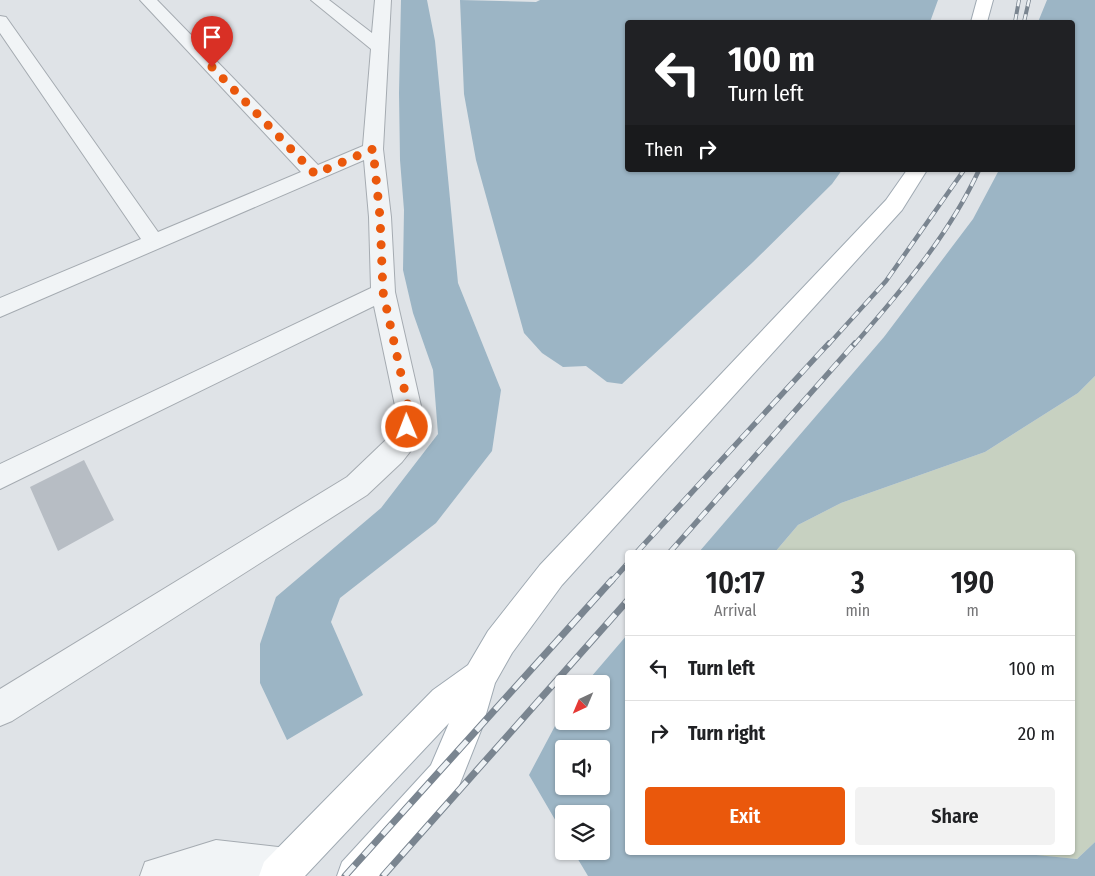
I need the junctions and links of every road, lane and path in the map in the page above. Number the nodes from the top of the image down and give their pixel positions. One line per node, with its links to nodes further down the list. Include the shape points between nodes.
1 (148, 0): 10 (street)
2 (320, 0): 7 (street)
3 (383, 0): 7 (street)
4 (984, 0): 5 (main road)
5 (979, 20)
6 (0, 22): 11 (street)
7 (378, 46): 8 (street)
8 (373, 149): 10 (street); 12 (street)
9 (916, 172): 15 (main road, via 894,205 572,549 500,642)
10 (315, 174): 11 (street)
11 (154, 242): 13 (street)
12 (383, 292): 14 (street); 16 (street, via 410,415 402,440 392,454 369,477 338,498)
13 (0, 308)
14 (0, 477)
15 (480, 677): 17 (main road, via 445,702); 19 (main road, via 466,728 444,778)
16 (0, 709)
17 (282, 872): 18 (street, via 216,859)
18 (159, 876)
19 (356, 876)

